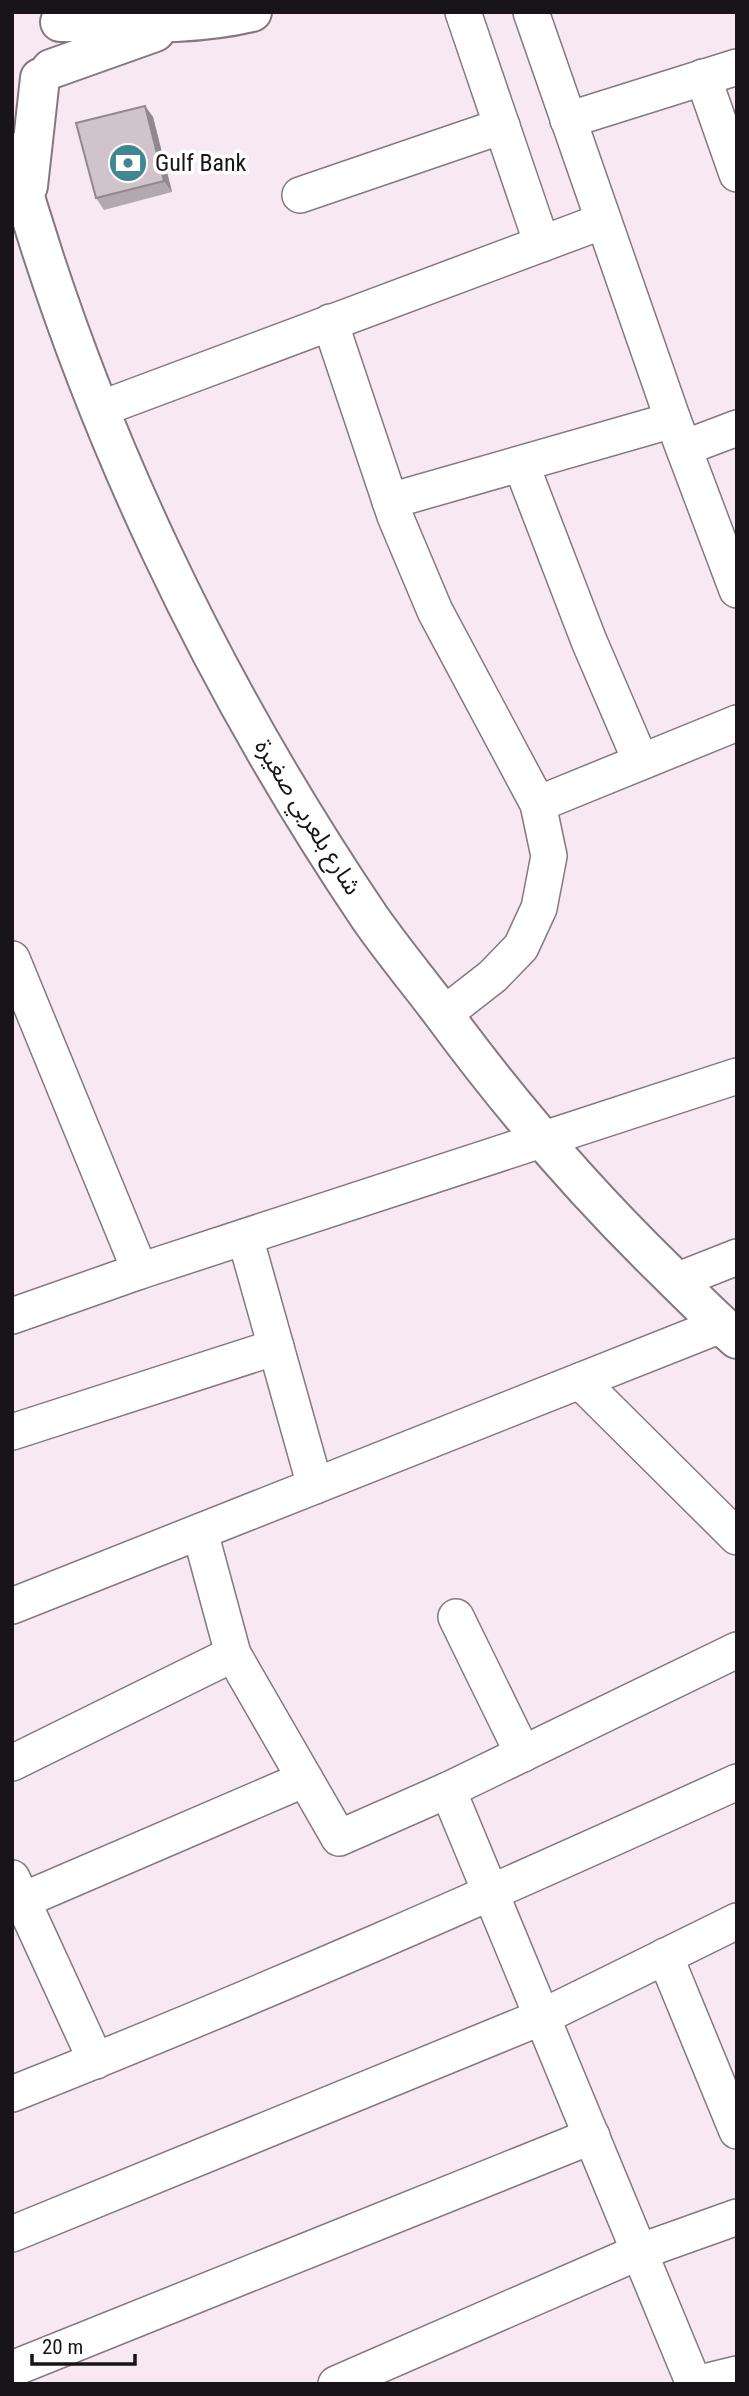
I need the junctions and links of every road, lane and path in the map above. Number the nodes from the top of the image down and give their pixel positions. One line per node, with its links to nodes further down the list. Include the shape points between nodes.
1 (463, 12): 10 (street)
2 (531, 12): 9 (street)
3 (234, 14): 5 (main road)
4 (58, 17): 5 (main road); 7 (main road, شارع بلعربي صغيرة, via 63,34 58,59)
5 (182, 22): 7 (main road)
6 (737, 67): 8 (street)
7 (34, 76): 14 (main road, شارع بلعربي صغيرة)
8 (703, 77): 9 (street); 12 (street)
9 (568, 120): 15 (street)
10 (502, 126): 13 (street); 16 (street)
11 (12, 152): 14 (main road, شارع بلعربي صغيرة)
12 (737, 174)
13 (299, 195)
14 (26, 202): 18 (main road, شارع بلعربي صغيرة, via 54,291)
15 (603, 221): 16 (street); 20 (street)
16 (542, 244): 17 (street)
17 (330, 322): 18 (street); 22 (street)
18 (100, 409): 28 (main road, شارع بلعربي صغيرة, via 164,561 284,783 372,920)
19 (737, 428): 20 (street)
20 (678, 434): 21 (street); 23 (street)
21 (521, 464): 22 (street); 25 (street)
22 (390, 501): 26 (street, via 435,611)
23 (737, 590)
24 (737, 723): 25 (street)
25 (641, 762): 26 (street)
26 (538, 804): 28 (street, via 549,856 539,908 521,947)
27 (12, 959): 33 (street)
28 (443, 1015): 30 (main road, شارع بلعربي صغيرة)
29 (737, 1076): 30 (street)
30 (543, 1140): 31 (street); 34 (main road, شارع بلعربي صغيرة)
31 (244, 1237): 33 (street); 37 (street)
32 (737, 1257): 34 (street)
33 (140, 1271): 35 (street)
34 (676, 1281): 36 (main road, شارع بلعربي صغيرة)
35 (12, 1316)
36 (729, 1332): 38 (street)
37 (276, 1348): 39 (street); 40 (street)
38 (580, 1381): 40 (street); 42 (street)
39 (12, 1432)
40 (315, 1486): 41 (street)
41 (200, 1532): 43 (street); 46 (street)
42 (737, 1537)
43 (12, 1606)
44 (456, 1616): 47 (street)
45 (737, 1650): 47 (street)
46 (233, 1654): 48 (street); 49 (street)
47 (523, 1754): 51 (street)
48 (12, 1763)
49 (305, 1779): 51 (street, via 339,1838); 53 (street)
50 (737, 1782): 52 (street)
51 (448, 1790): 52 (street)
52 (491, 1893): 56 (street); 57 (street)
53 (16, 1894): 57 (street)
54 (735, 1924): 55 (street)
55 (665, 1956): 56 (street); 59 (street)
56 (542, 2017): 60 (street); 62 (street)
57 (96, 2061): 58 (street)
58 (12, 2094)
59 (737, 2131)
60 (592, 2136): 63 (street); 64 (street)
61 (737, 2217): 63 (street)
62 (12, 2234)
63 (639, 2252): 66 (street); 67 (street)
64 (12, 2369)
65 (737, 2374): 67 (street)
66 (336, 2384)
67 (695, 2384)

